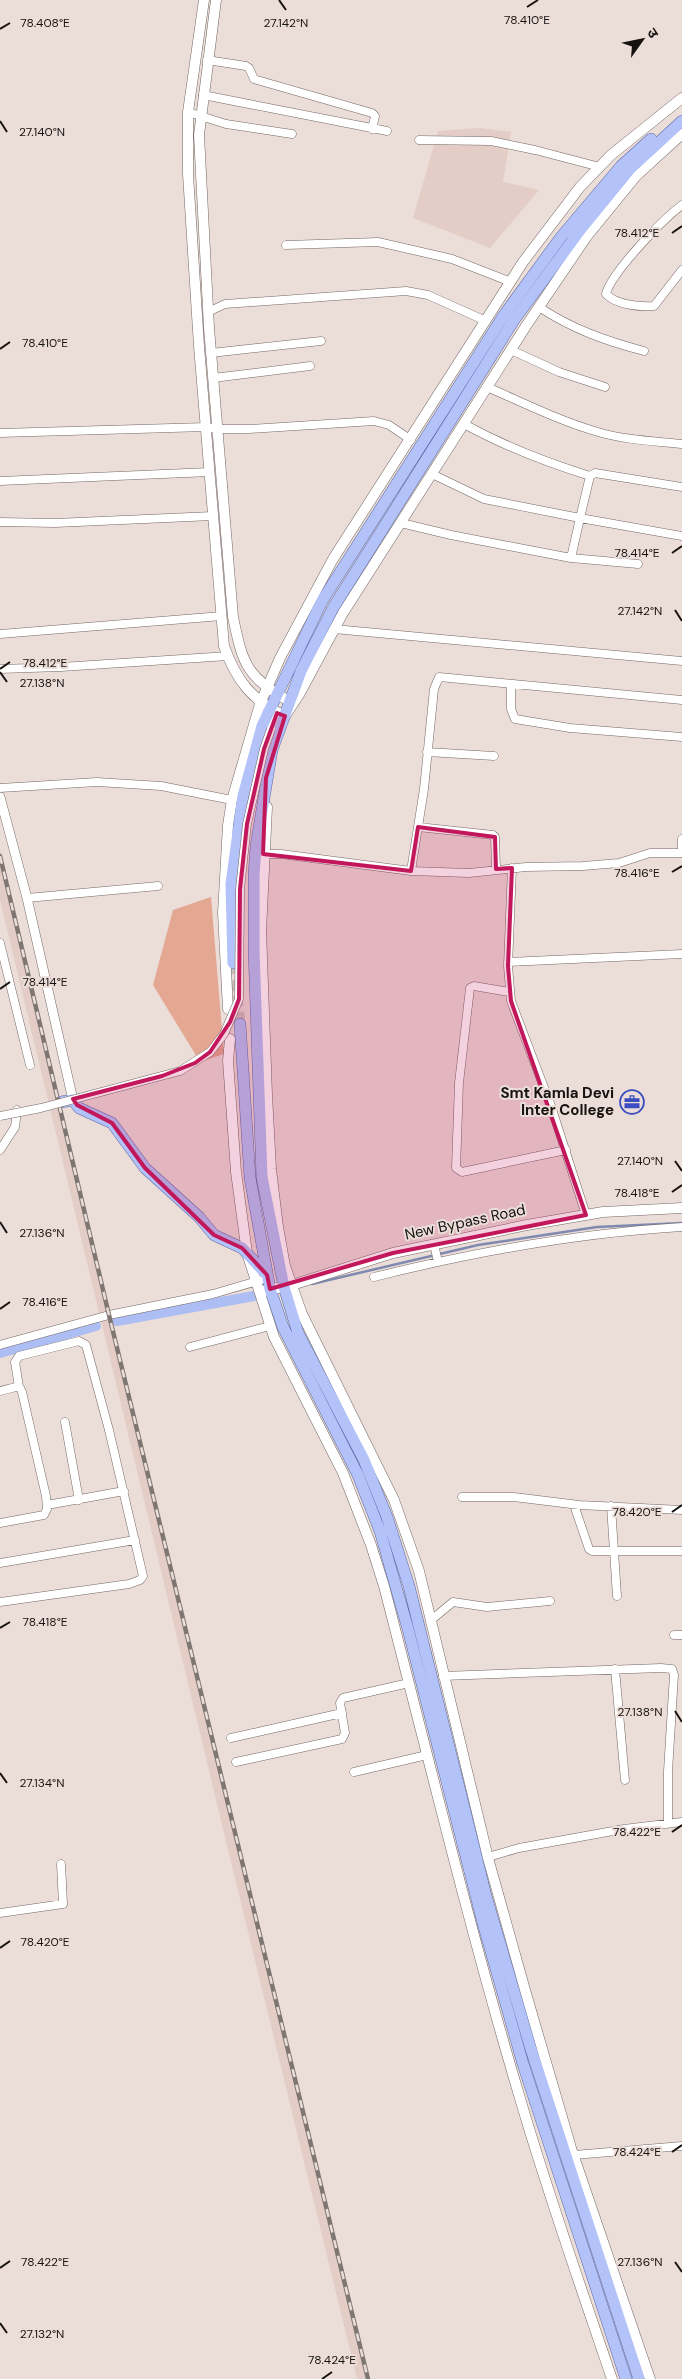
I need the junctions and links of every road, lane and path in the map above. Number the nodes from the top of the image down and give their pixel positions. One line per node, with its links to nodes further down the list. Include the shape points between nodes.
1 (204, 0): 6 (main road)
2 (216, 0): 3 (main road)
3 (207, 60): 4 (main road); 10 (street, via 246,66 254,79 372,114 375,116)
4 (203, 95): 8 (main road); 10 (street)
5 (682, 98): 15 (main road)
6 (188, 112): 8 (street); 32 (main road, via 191,231)
7 (682, 113): 59 (main road, via 621,166 561,237 504,315 322,601)
8 (201, 116): 12 (street, via 226,124); 21 (main road, via 199,143)
9 (682, 121): 61 (main road, via 630,169 580,229 514,320 333,608)
10 (372, 129): 11 (street)
11 (387, 131)
12 (292, 134)
13 (682, 134): 20 (main road, via 636,176 587,236)
14 (419, 140): 15 (street, via 491,141)
15 (600, 167): 19 (main road, via 580,187)
16 (682, 205): 18 (street, via 643,242 606,294 612,300 626,304 654,306)
17 (286, 245): 19 (street, via 378,242 452,259)
18 (682, 270)
19 (511, 282): 22 (main road)
20 (539, 307): 24 (main road); 25 (street, via 585,333)
21 (208, 312): 22 (street, via 225,304 406,291 428,295); 26 (main road)
22 (486, 321): 35 (main road)
23 (321, 341): 26 (street)
24 (511, 350): 29 (main road); 30 (street, via 559,372)
25 (644, 350)
26 (211, 352): 28 (main road)
27 (310, 366): 28 (street)
28 (213, 378): 33 (main road)
29 (487, 387): 31 (main road); 36 (street, via 600,432)
30 (605, 387)
31 (464, 424): 38 (main road); 39 (street, via 531,457)
32 (206, 427): 33 (street); 34 (street); 37 (main road)
33 (217, 429): 35 (street, via 292,428 374,421); 50 (main road)
34 (0, 433)
35 (411, 440): 58 (main road, via 333,559)
36 (682, 444)
37 (210, 472): 40 (street); 42 (main road)
38 (432, 474): 43 (street, via 484,499); 45 (main road)
39 (590, 476): 41 (street, via 595,473); 43 (street)
40 (0, 481)
41 (682, 487)
42 (213, 516): 44 (street, via 56,523); 49 (main road)
43 (580, 518): 46 (street); 47 (street)
44 (0, 522)
45 (401, 523): 47 (street); 51 (main road)
46 (682, 536)
47 (571, 558): 48 (street)
48 (638, 564)
49 (222, 616): 52 (main road); 53 (street)
50 (236, 629): 52 (main road); 58 (main road, via 243,658)
51 (334, 629): 55 (street); 63 (main road, via 300,693)
52 (222, 631): 54 (main road)
53 (0, 634)
54 (228, 656): 56 (street); 62 (main road, via 242,682)
55 (682, 661)
56 (0, 669)
57 (511, 684): 60 (street); 64 (street, via 511,709 515,719 570,728); 65 (street, via 439,677 434,689)
58 (266, 689): 59 (main road); 62 (main road)
59 (277, 694): 61 (main road); 63 (main road)
60 (682, 700)
61 (289, 701): 63 (main road)
62 (260, 704): 63 (main road); 70 (main road)
63 (277, 713): 67 (main road); 83 (main road, via 262,726 243,796 231,884); 91 (street, bridge, via 261,758 247,824 240,889 238,999 224,1034 210,1052 180,1071 41,1108)
64 (682, 737)
65 (427, 752): 66 (street); 71 (street)
66 (494, 756)
67 (266, 778): 74 (main road, via 268,799); 102 (main road, via 254,875 262,1177)
68 (0, 788): 70 (street, via 97,782 161,786)
69 (0, 797): 79 (street)
70 (232, 800): 85 (main road, via 225,861 224,913)
71 (418, 827): 76 (street, via 493,835 496,837); 77 (street)
72 (682, 839): 73 (street)
73 (682, 853): 75 (street, via 650,852 619,863)
74 (264, 854): 77 (street); 102 (main road, via 261,931 271,1169)
75 (512, 868): 76 (street); 82 (street)
76 (496, 869): 77 (street, via 469,873)
77 (410, 871)
78 (158, 886): 79 (street)
79 (27, 898): 89 (street)
80 (0, 943): 88 (street)
81 (682, 954): 82 (street)
82 (508, 962): 84 (street)
83 (233, 963)
84 (510, 992): 93 (street); 93 (street, via 470,988 459,1083 456,1168 462,1172)
85 (228, 1009)
86 (240, 1024): 100 (main road, via 250,1178)
87 (230, 1039): 97 (main road, via 228,1061 236,1172)
88 (30, 1065)
89 (73, 1100): 90 (main road); 97 (main road, via 86,1112 112,1124 145,1168 214,1234)
90 (17, 1110): 91 (main road); 92 (street, via 15,1127)
91 (0, 1115)
92 (0, 1150)
93 (566, 1150): 95 (street)
94 (682, 1208): 95 (main road, New Bypass Road)
95 (586, 1215): 98 (main road, New Bypass Road, via 527,1225)
96 (682, 1227): 98 (street)
97 (247, 1253): 100 (main road); 101 (main road)
98 (436, 1255): 99 (street); 102 (main road, New Bypass Road, via 393,1252)
99 (374, 1277)
100 (268, 1281): 101 (street); 102 (main road, New Bypass Road); 103 (main road, New Bypass Road); 143 (main road, via 283,1327 358,1475 380,1531 523,2064)
101 (255, 1282): 103 (main road); 105 (street, via 214,1294 109,1315)
102 (288, 1286): 125 (main road, via 394,1500 419,1571); 144 (main road, via 298,1333 364,1460 409,1586 486,1896 530,2046)
103 (258, 1292): 104 (main road)
104 (270, 1326): 106 (street); 128 (main road, via 343,1473 384,1586)
105 (0, 1345)
106 (190, 1347)
107 (19, 1387): 108 (street); 110 (street, via 15,1362 19,1356 42,1348 84,1342); 114 (street)
108 (0, 1391)
109 (65, 1422): 112 (street)
110 (124, 1491): 112 (street); 118 (street)
111 (462, 1497): 113 (street)
112 (79, 1500): 114 (street)
113 (574, 1504): 115 (street); 120 (street, via 589,1549)
114 (47, 1505): 117 (street, via 44,1515)
115 (611, 1506): 116 (street); 120 (street)
116 (682, 1510)
117 (0, 1523)
118 (135, 1540): 121 (street); 124 (street, via 143,1572 142,1579 136,1582)
119 (682, 1551): 120 (street)
120 (614, 1552): 122 (street)
121 (0, 1563)
122 (616, 1596)
123 (550, 1601): 125 (street, via 488,1607 453,1602)
124 (0, 1602)
125 (430, 1621): 127 (main road)
126 (615, 1669): 127 (street); 134 (street); 136 (street, via 669,1668 674,1671)
127 (443, 1676): 137 (main road)
128 (409, 1683): 129 (street, via 347,1695 341,1700); 131 (main road)
129 (342, 1714): 130 (street); 132 (street, via 346,1733 342,1739)
130 (231, 1738)
131 (427, 1755): 133 (street); 142 (main road, via 519,2096)
132 (236, 1762)
133 (354, 1772)
134 (625, 1780)
135 (682, 1822): 136 (street)
136 (668, 1823): 137 (street)
137 (488, 1856): 141 (main road)
138 (60, 1864): 139 (street, via 63,1904)
139 (0, 1913)
140 (682, 2146): 141 (street)
141 (574, 2155): 145 (main road)
142 (612, 2379)
143 (626, 2379)
144 (639, 2379)
145 (650, 2379)

